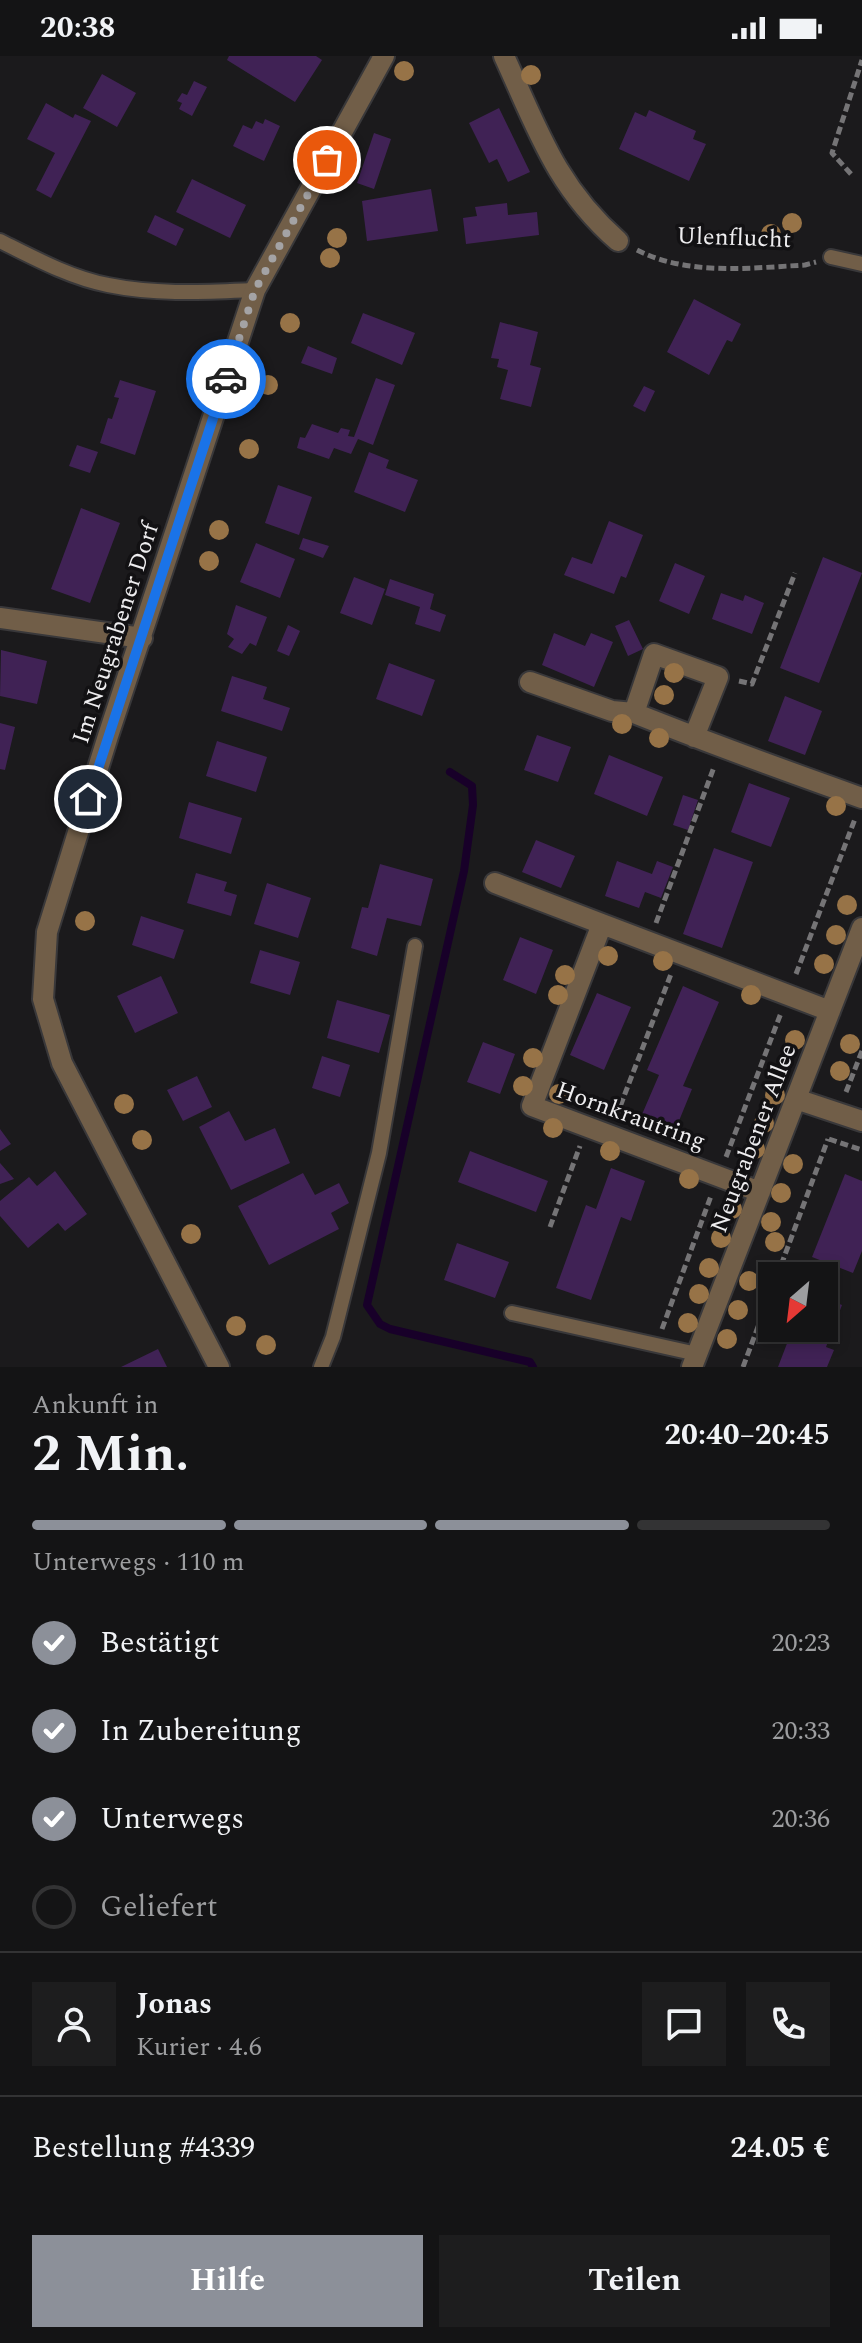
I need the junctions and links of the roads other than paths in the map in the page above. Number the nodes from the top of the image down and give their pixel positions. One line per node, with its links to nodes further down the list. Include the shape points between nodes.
1 (384, 56): 7 (street, Im Neugrabener Dorf)
2 (504, 56): 4 (street, via 568,189)
3 (0, 241): 7 (lane, via 106,285 176,293)
4 (618, 241)
5 (831, 257): 6 (lane)
6 (862, 264)
7 (255, 290): 9 (street, Im Neugrabener Dorf)
8 (0, 618): 9 (street)
9 (142, 638): 24 (street, Im Neugrabener Dorf, via 47,932 43,999 62,1063)
10 (530, 682): 11 (street, via 612,711)
11 (634, 713): 12 (street); 12 (street, via 654,654 718,677)
12 (694, 737): 13 (street)
13 (859, 806)
14 (495, 883): 15 (street)
15 (602, 924): 18 (street); 21 (street, Hornkrautring, via 532,1106)
16 (862, 928): 18 (street, Neugrabener Allee)
17 (415, 946): 25 (lane, via 379,1153)
18 (830, 1011): 19 (street, Neugrabener Allee)
19 (796, 1099): 20 (street); 21 (street, Neugrabener Allee)
20 (862, 1121)
21 (760, 1192): 23 (street, Neugrabener Allee)
22 (512, 1313): 23 (lane, via 656,1343)
23 (695, 1360)
24 (219, 1367)
25 (321, 1367)

